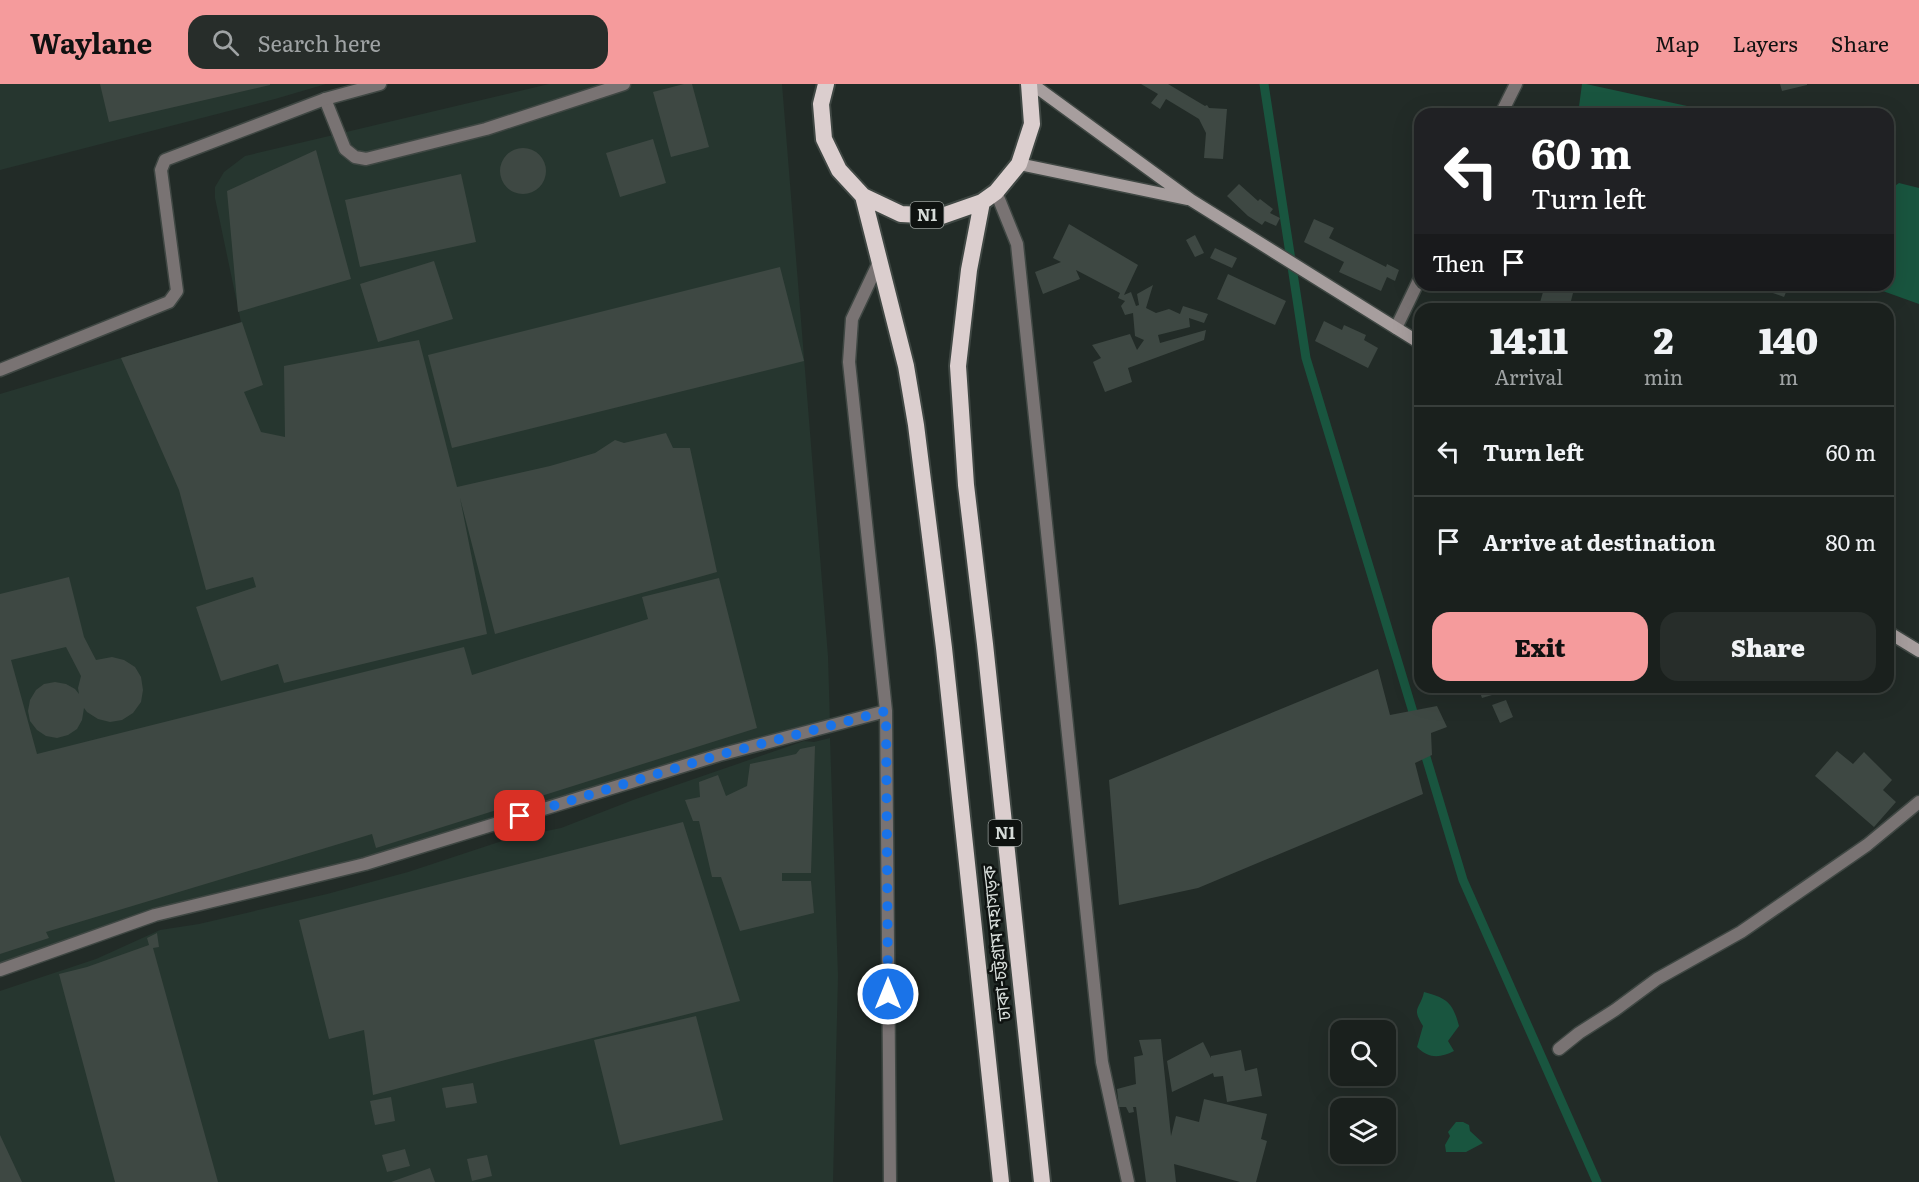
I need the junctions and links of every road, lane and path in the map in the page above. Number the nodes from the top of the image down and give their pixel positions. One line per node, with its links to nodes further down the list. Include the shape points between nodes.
1 (380, 84): 6 (street)
2 (624, 84): 6 (street, via 486,129 366,159 345,149)
3 (826, 84): 10 (highway, N1, via 821,104 824,139 839,170)
4 (1030, 84): 8 (highway, N1, via 1032,124); 11 (main road)
5 (1516, 84): 7 (street)
6 (325, 99): 17 (street, via 165,160 161,170 177,291 169,302)
7 (1504, 108)
8 (1019, 164): 9 (highway, N1); 11 (main road)
9 (996, 192): 12 (highway, N1); 27 (street, via 1017,244 1102,1062)
10 (863, 196): 12 (highway, N1, via 901,214 942,216); 13 (highway, N1)
11 (1191, 200): 15 (main road)
12 (982, 202): 26 (highway, ঢাকা-চট্টগ্রাম মহাসড়ক / N1, via 969,270 958,366 966,485)
13 (879, 262): 20 (street, via 852,319 849,362); 25 (highway, ঢাকা-চট্টগ্রাম মহাসড়ক / N1, via 906,366 925,490)
14 (1414, 290): 15 (street)
15 (1396, 328): 16 (main road)
16 (1414, 339)
17 (0, 370)
18 (1894, 636): 19 (main road)
19 (1919, 651)
20 (886, 711): 22 (street, via 719,755 365,864 155,915); 24 (street)
21 (1919, 802): 23 (street, via 1867,845 1750,926 1657,979)
22 (0, 970)
23 (1558, 1049)
24 (890, 1182)
25 (1001, 1182)
26 (1042, 1182)
27 (1128, 1182)

